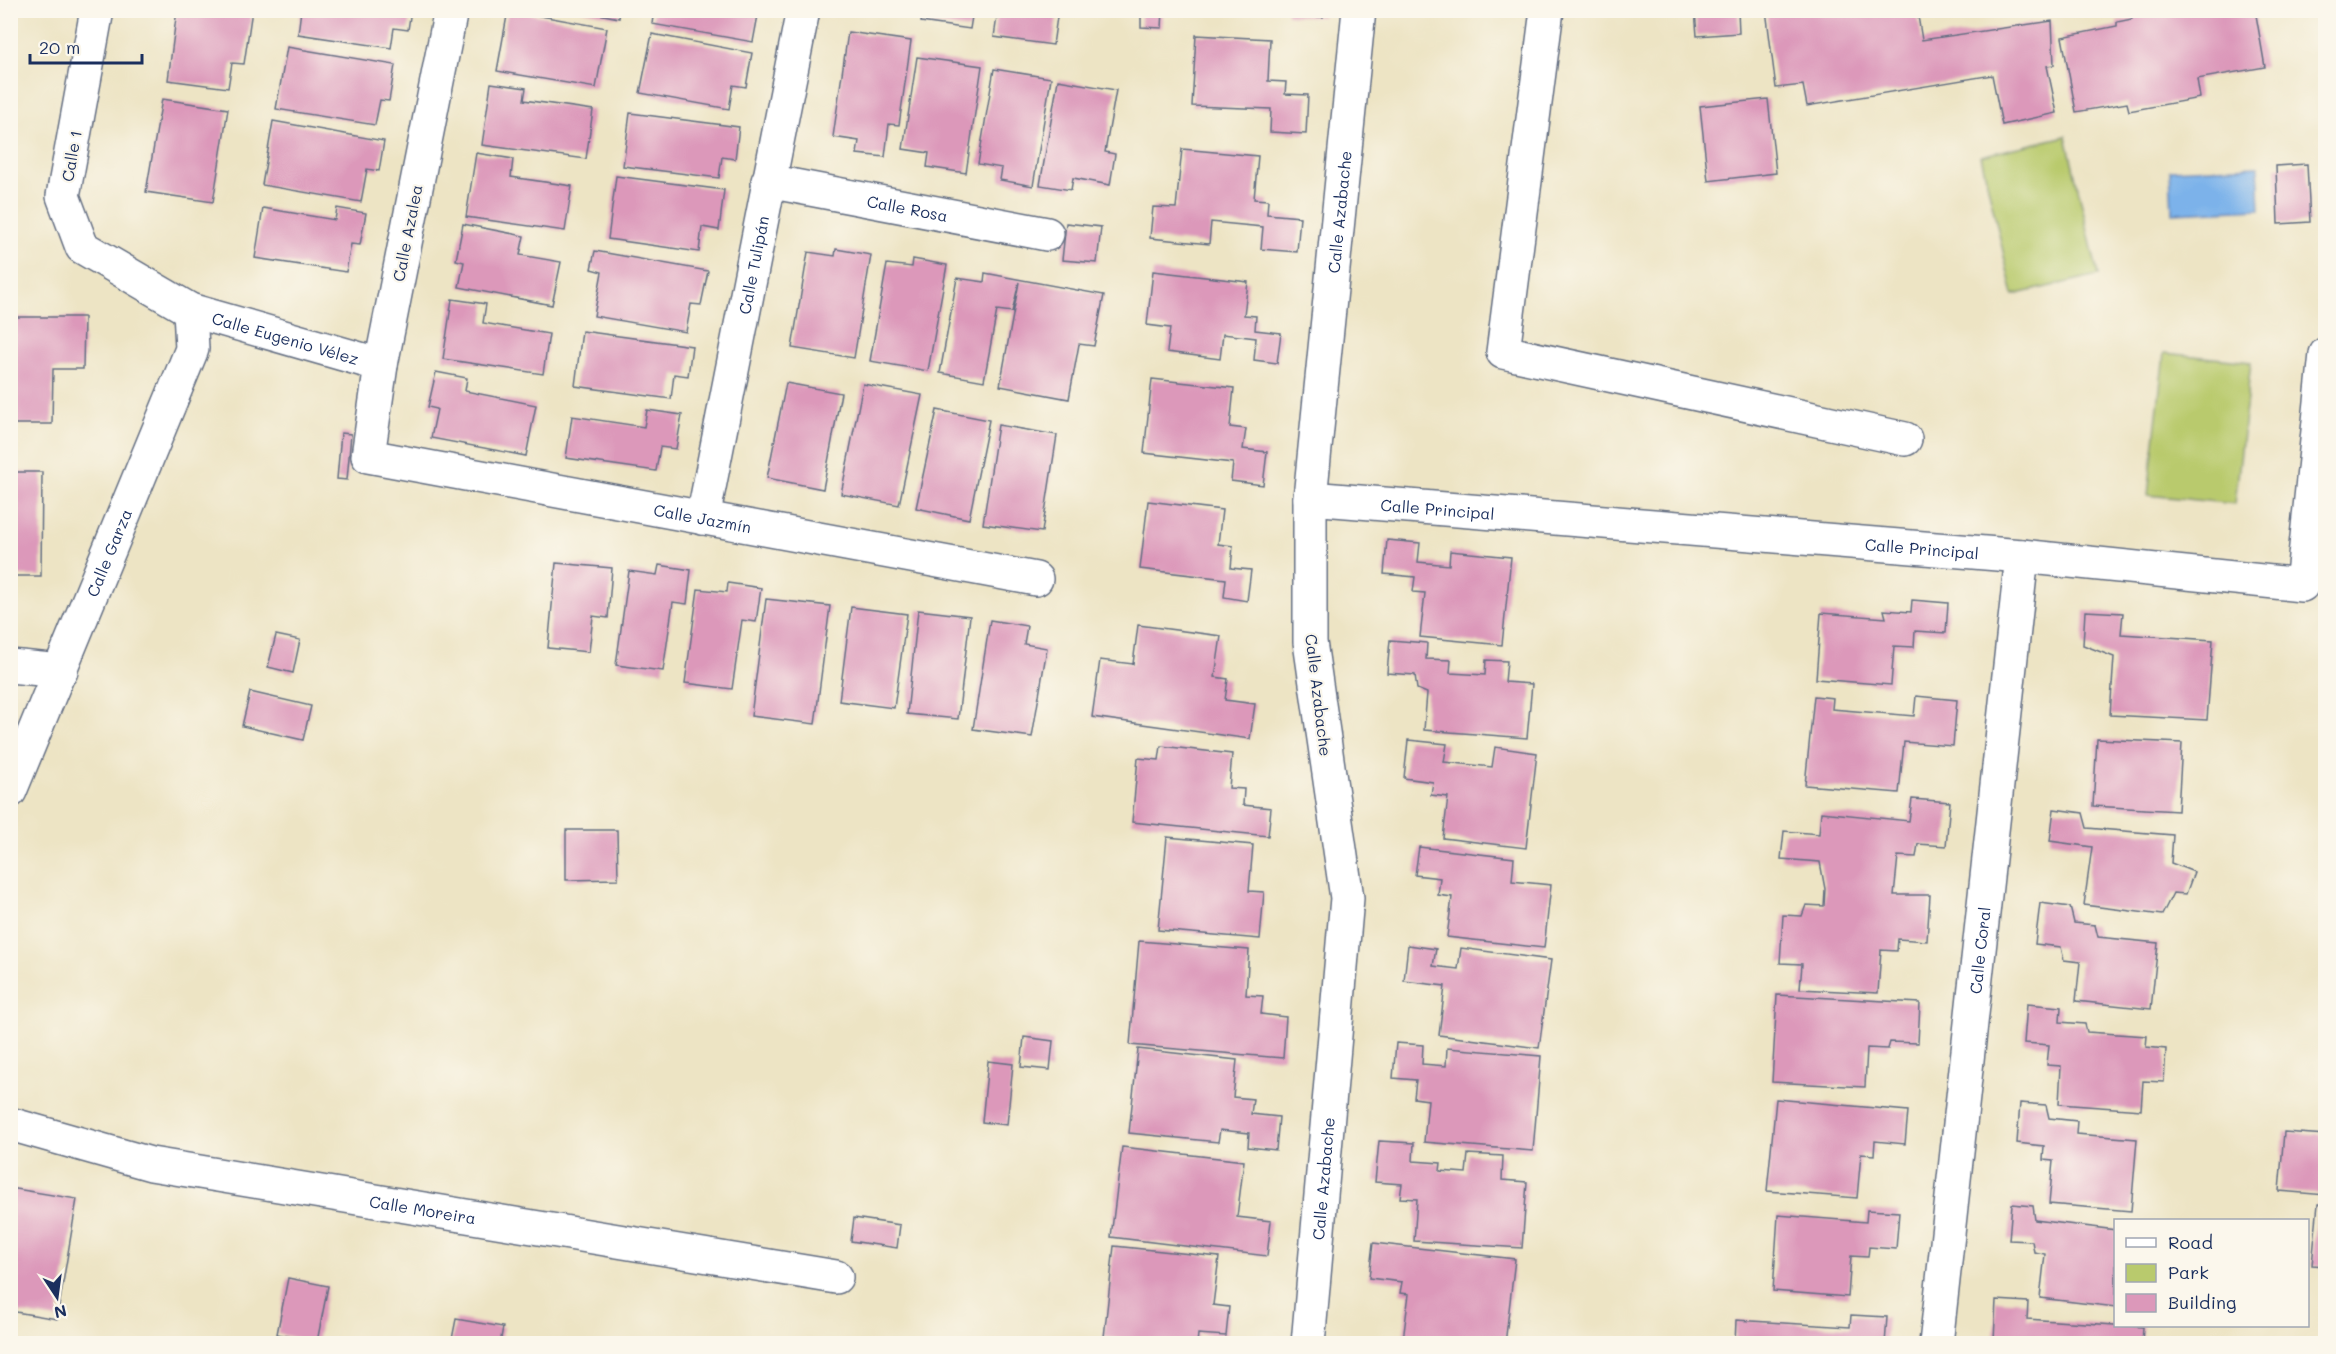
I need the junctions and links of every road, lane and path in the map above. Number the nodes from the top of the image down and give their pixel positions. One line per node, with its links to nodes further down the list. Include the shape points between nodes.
1 (97, 10): 8 (street, Calle 1, via 63,196 82,247)
2 (450, 10): 10 (street, Calle Azalea)
3 (803, 10): 6 (street, Calle Tulipán)
4 (1359, 10): 13 (street, Calle Azabache)
5 (1547, 10): 11 (street, via 1503,352)
6 (768, 181): 7 (street, Calle Rosa); 14 (street, Calle Tulipán)
7 (1047, 234)
8 (190, 310): 10 (street, Calle Eugenio Vélez); 18 (street, Calle Garza, via 192,349)
9 (2325, 354): 15 (street, Calle Principal, via 2302,585)
10 (381, 365): 12 (street, Calle Azalea)
11 (1905, 439)
12 (368, 456): 14 (street, Calle Jazmín)
13 (1310, 498): 15 (street, Calle Principal); 22 (street, Calle Azabache, via 1310,642 1347,898)
14 (704, 518): 16 (street, Calle Jazmín)
15 (2022, 556): 23 (street, Calle Coral)
16 (1036, 579)
17 (10, 666): 18 (street)
18 (61, 671): 19 (street, Calle Garza)
19 (10, 791)
20 (10, 1124): 21 (street, Calle Moreira, via 151,1164)
21 (836, 1277)
22 (1308, 1344)
23 (1936, 1344)

